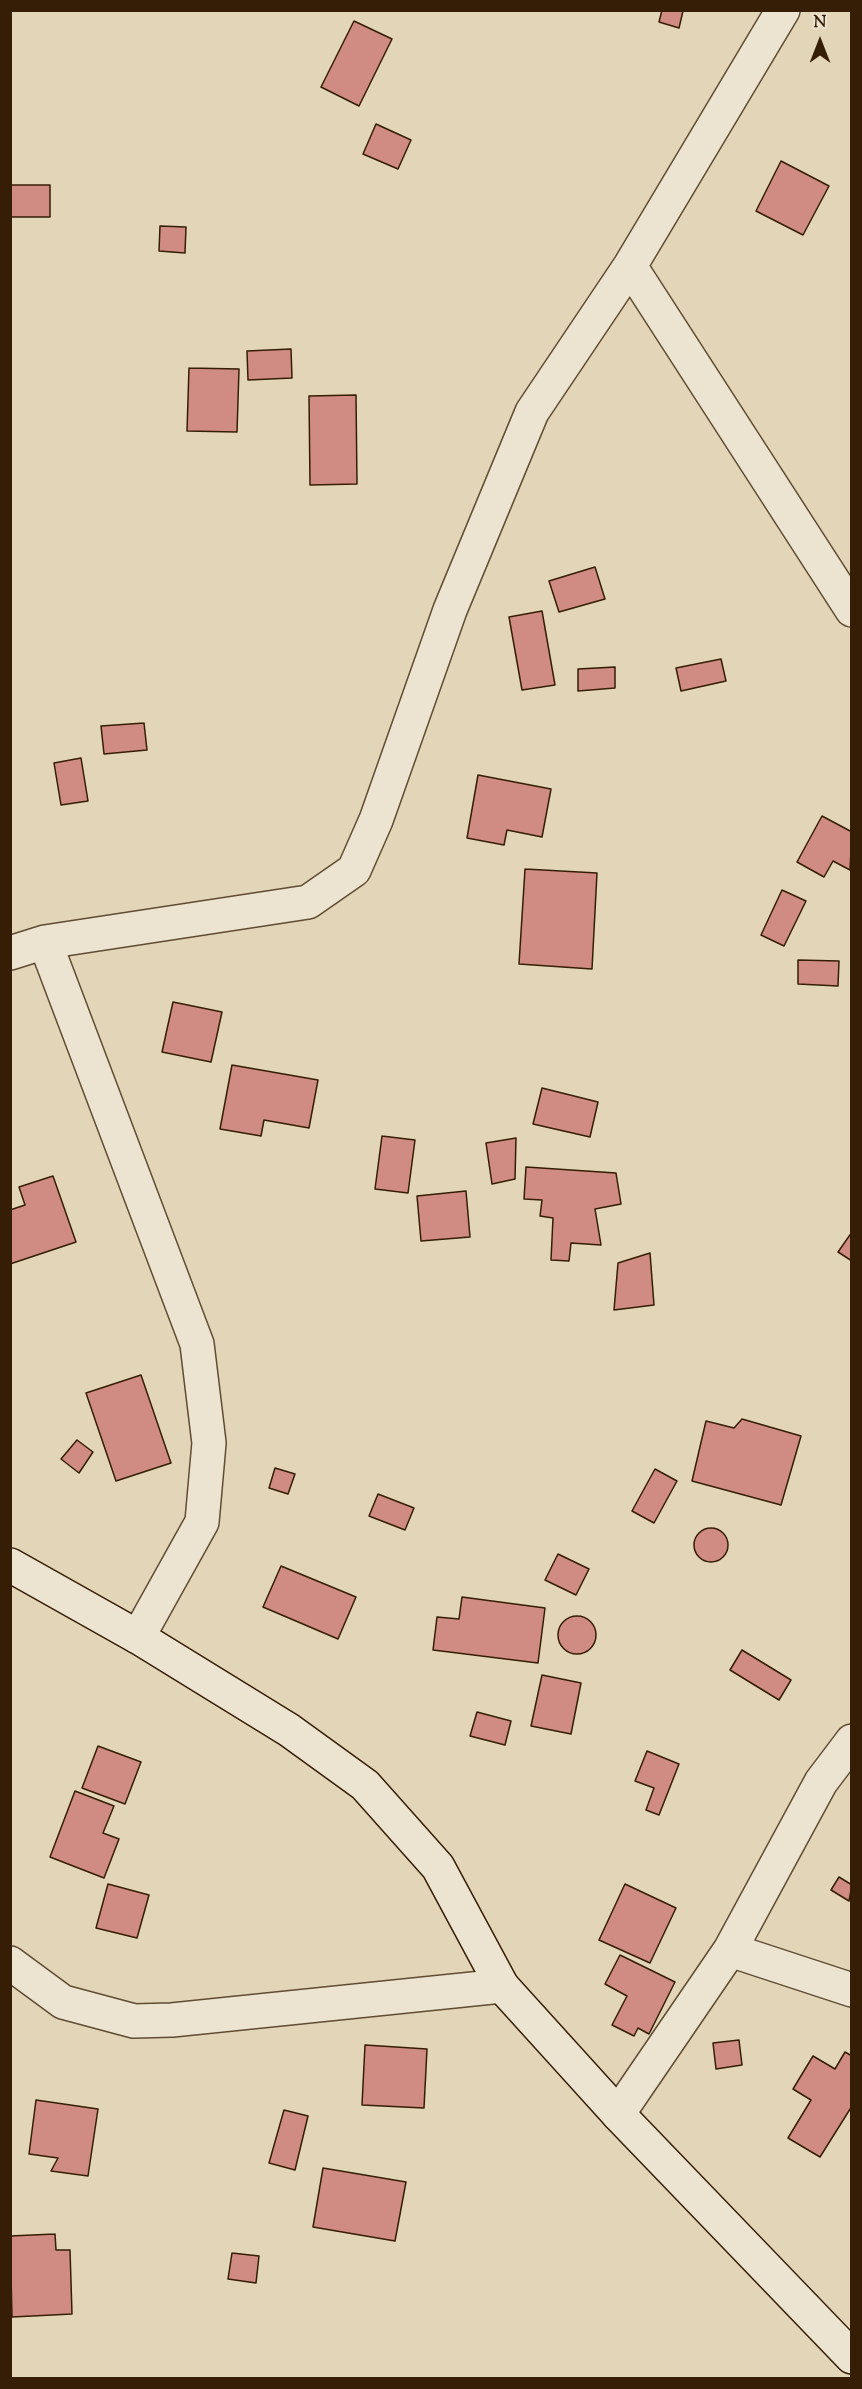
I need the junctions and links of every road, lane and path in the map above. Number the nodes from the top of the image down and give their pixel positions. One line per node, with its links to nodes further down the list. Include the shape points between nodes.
1 (783, 10): 2 (street)
2 (630, 266): 3 (street); 4 (street, via 532,412 450,610 376,820 354,870 308,902)
3 (852, 610)
4 (45, 942): 5 (street); 7 (street, via 197,1344 209,1443 202,1522)
5 (10, 953)
6 (10, 1565): 7 (street)
7 (138, 1637): 11 (street, via 289,1730 364,1785 438,1867)
8 (852, 1741): 9 (street, via 821,1782)
9 (730, 1950): 12 (street); 13 (street)
10 (10, 1963): 11 (street, via 63,2002 134,2021)
11 (501, 1986): 13 (street)
12 (852, 1990)
13 (618, 2114): 14 (street)
14 (850, 2351)

